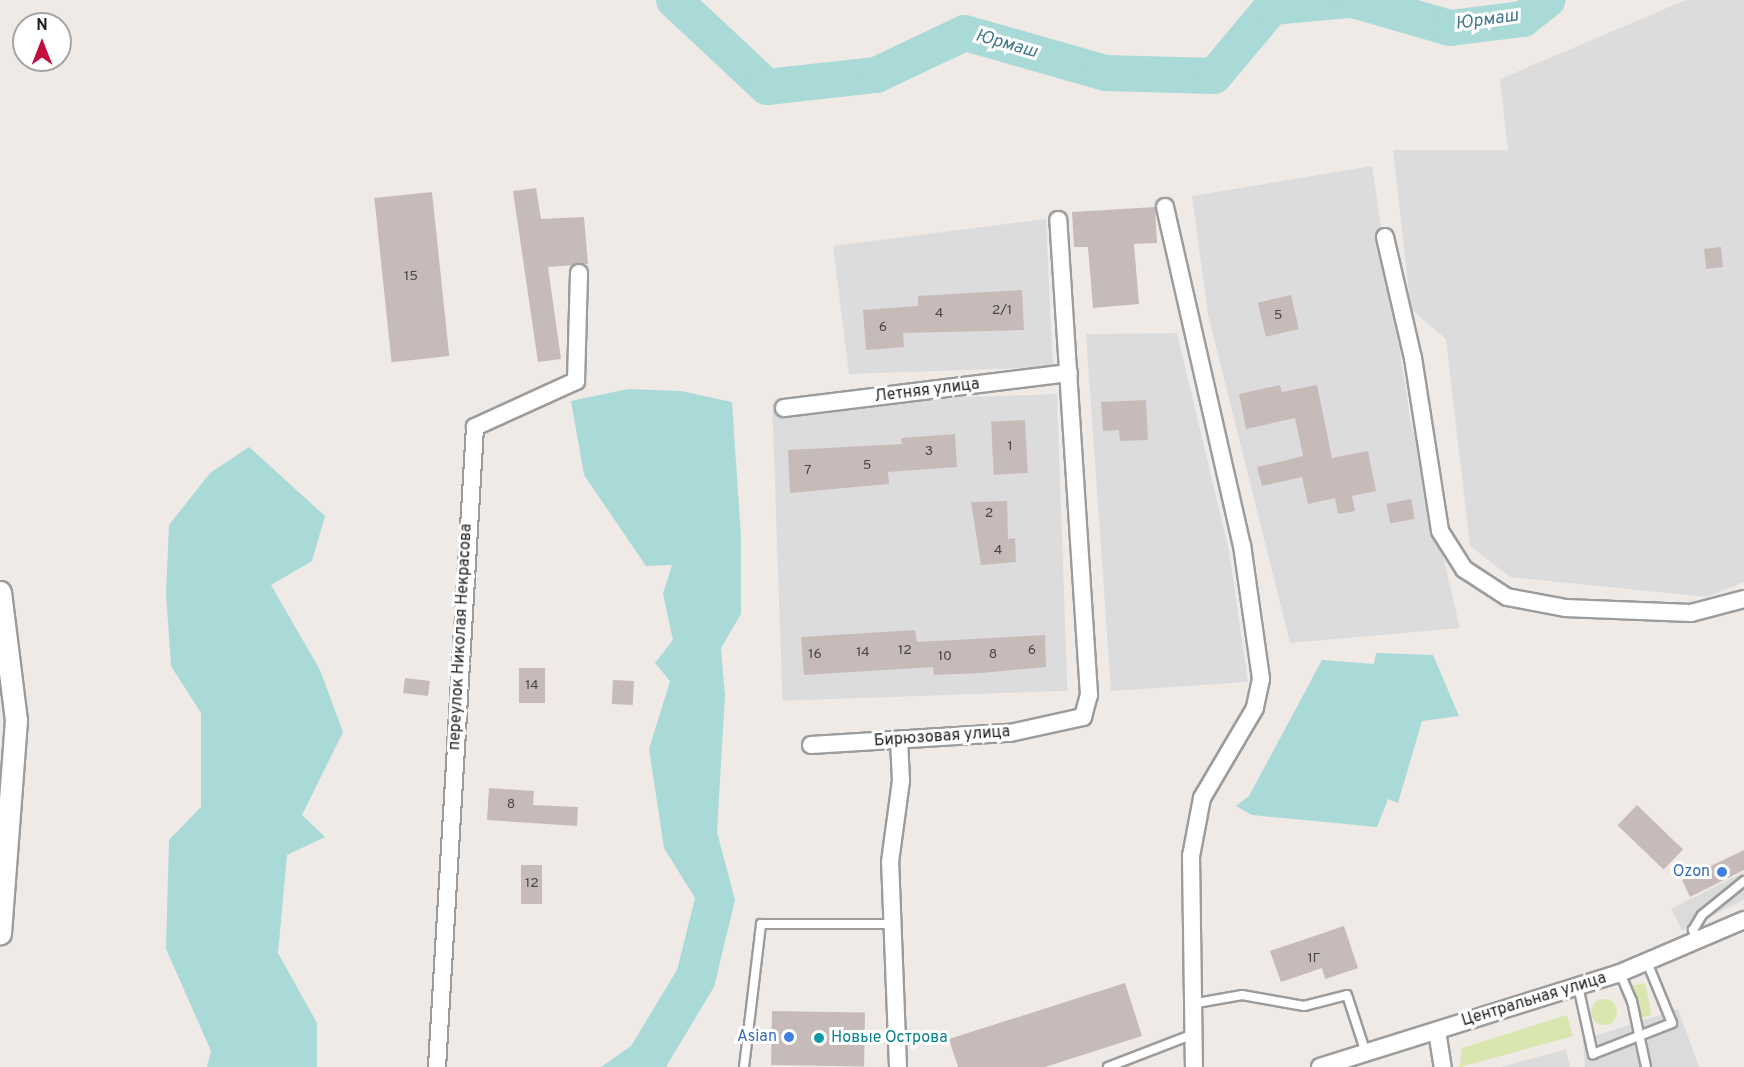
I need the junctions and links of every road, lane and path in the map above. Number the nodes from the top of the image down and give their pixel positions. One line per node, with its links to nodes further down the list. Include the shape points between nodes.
1 (1165, 207): 19 (street, via 1242,545 1261,679 1255,708 1202,798 1191,856)
2 (1058, 220): 5 (street)
3 (1385, 237): 8 (street, via 1413,358 1440,531 1464,569 1508,597 1565,608 1690,613)
4 (579, 273): 24 (street, переулок Николая Некрасова, via 576,381 475,427)
5 (1069, 373): 6 (street, Летняя улица); 9 (street, Бирюзовая улица, via 1089,695 1083,717 1010,733)
6 (784, 408)
7 (0, 592): 14 (street, via 16,720)
8 (1744, 599)
9 (899, 740): 10 (street, Бирюзовая улица); 13 (street, via 901,781 890,862)
10 (811, 746)
11 (1744, 881): 15 (lane, via 1702,915 1693,930)
12 (1744, 920): 15 (street, Центральная улица)
13 (891, 924): 25 (lane, via 761,924); 26 (street)
14 (0, 933)
15 (1697, 940): 16 (street, Центральная улица)
16 (1647, 962): 17 (street, Центральная улица); 22 (lane, via 1672,1023)
17 (1620, 973): 18 (street, Центральная улица); 22 (lane)
18 (1578, 986): 20 (street, Центральная улица); 22 (lane, via 1593,1054)
19 (1191, 1004): 21 (street); 23 (lane, via 1242,994 1304,1006 1347,994)
20 (1437, 1030): 23 (street, Центральная улица); 30 (street)
21 (1191, 1035): 27 (lane); 28 (street)
22 (1639, 1035): 31 (lane)
23 (1366, 1053): 29 (street, Центральная улица)
24 (437, 1067)
25 (744, 1067)
26 (898, 1067)
27 (1108, 1067)
28 (1194, 1067)
29 (1320, 1067)
30 (1443, 1067)
31 (1646, 1067)

